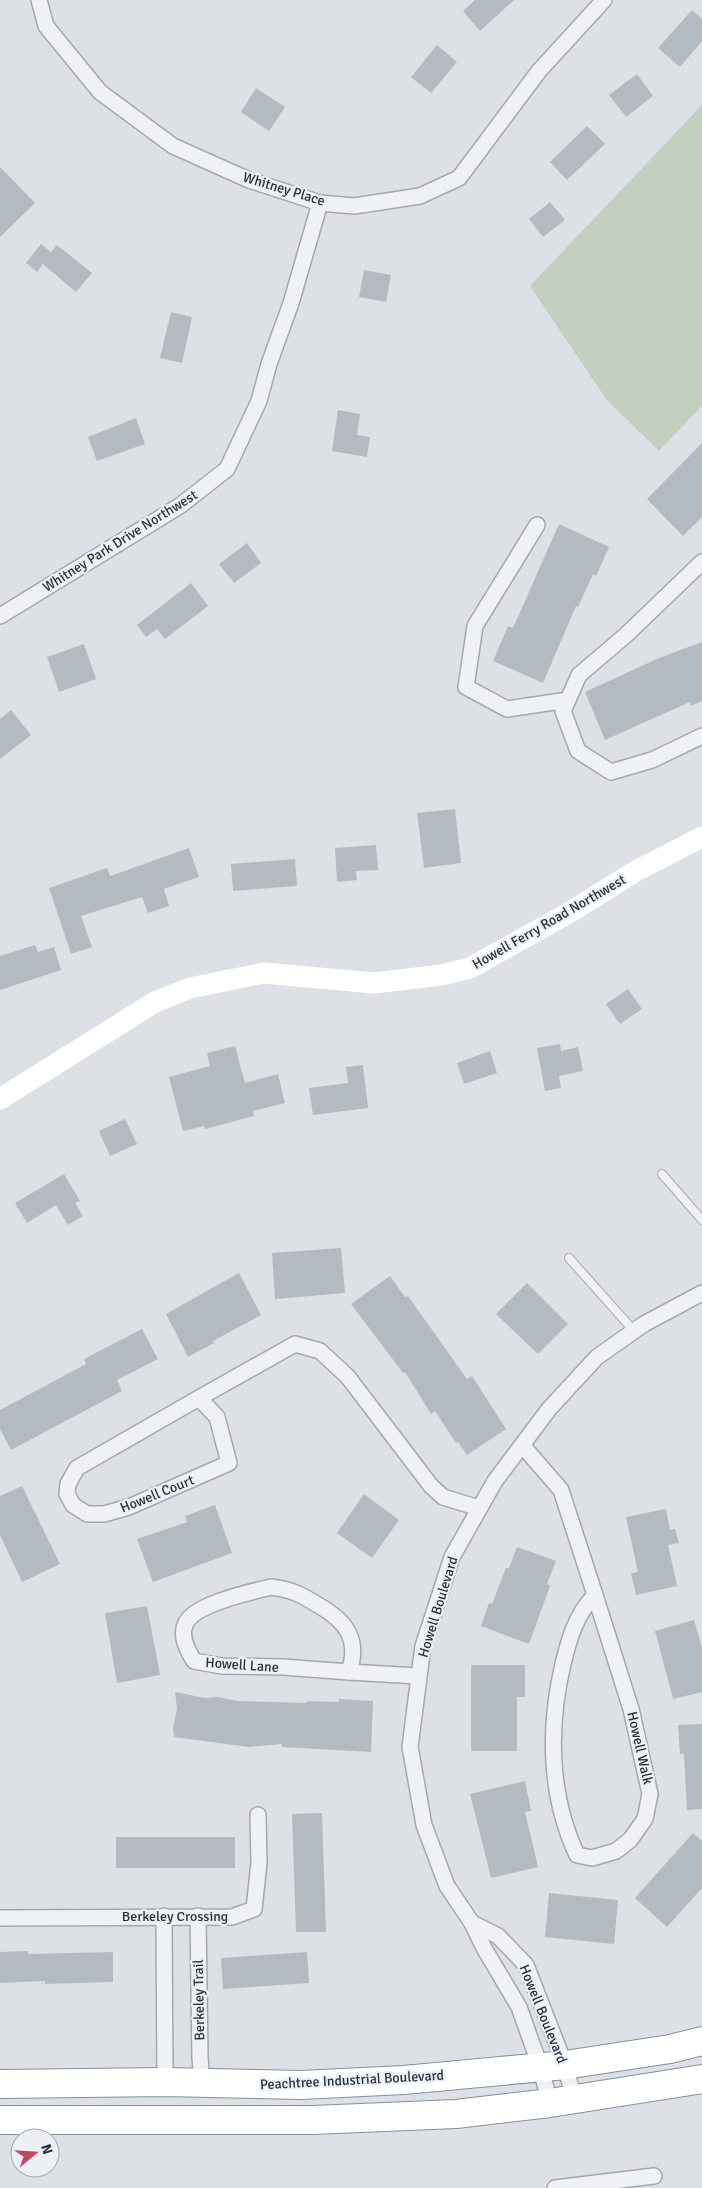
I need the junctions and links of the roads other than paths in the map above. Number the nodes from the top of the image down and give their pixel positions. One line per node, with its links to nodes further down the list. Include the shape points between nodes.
1 (38, 0): 3 (street, Whitney Place, via 46,26 100,92 173,146 249,180)
2 (604, 0): 3 (street, Whitney Place, via 539,71 459,178 420,196 354,206)
3 (320, 203): 6 (street, Whitney Park Drive Northwest, via 259,402 227,470 181,505)
4 (537, 525): 7 (street, via 475,626 466,687 507,709)
5 (702, 562): 7 (street, via 579,675)
6 (0, 616)
7 (568, 700): 8 (street, via 562,711 578,751 611,772 652,760)
8 (702, 736)
9 (702, 837): 10 (street, Howell Ferry Road Northwest, via 636,871 470,968 442,975 374,983 264,973 190,988 155,1002)
10 (0, 1099)
11 (662, 1174): 12 (lane)
12 (702, 1220)
13 (568, 1258): 15 (lane)
14 (702, 1292): 15 (street, Howell Boulevard)
15 (634, 1331): 17 (street, Howell Boulevard, via 597,1357)
16 (199, 1398): 16 (street, Howell Court, via 77,1468 68,1484 67,1494 73,1505 87,1514 104,1514 129,1507 229,1463 216,1418); 18 (street, Howell Court, via 295,1344 320,1350 348,1377 431,1486 443,1497)
17 (522, 1445): 18 (street, Howell Boulevard); 19 (street, Howell Walk, via 561,1490)
18 (479, 1508): 21 (street, Howell Boulevard, via 452,1557 423,1646)
19 (594, 1595): 19 (street, Howell Walk, via 631,1709 650,1794 645,1819 630,1840 616,1851 592,1858 577,1855 569,1838 553,1751 554,1712 567,1644 573,1626)
20 (349, 1672): 20 (street, Howell Lane, via 222,1666 194,1661 184,1638 185,1624 194,1613 243,1594 271,1587 292,1590 337,1616 345,1627 353,1644); 21 (street, Howell Lane)
21 (418, 1676): 26 (street, Howell Boulevard, via 410,1747 424,1825 447,1886)
22 (258, 1815): 24 (street, Berkeley Crossing, via 259,1863 254,1909 232,1917)
23 (164, 1916): 24 (street, Berkeley Crossing); 25 (street, Berkeley Crossing); 30 (street)
24 (198, 1916): 31 (street, Berkeley Trail)
25 (0, 1918)
26 (472, 1923): 28 (street, Howell Boulevard); 28 (street, Howell Boulevard, via 498,1936 526,1965)
27 (702, 2041): 28 (highway, Peachtree Industrial Boulevard, via 670,2049)
28 (553, 2065): 31 (highway, Peachtree Industrial Boulevard, via 404,2080 301,2085); 33 (street, Howell Boulevard); 33 (street, Howell Boulevard)
29 (702, 2079): 33 (highway)
30 (165, 2082): 31 (highway, Peachtree Industrial Boulevard); 32 (highway, Peachtree Industrial Boulevard)
31 (202, 2083)
32 (0, 2084)
33 (562, 2101): 34 (highway, via 456,2114 313,2120)
34 (0, 2120)
35 (654, 2176): 36 (street)
36 (555, 2188)

